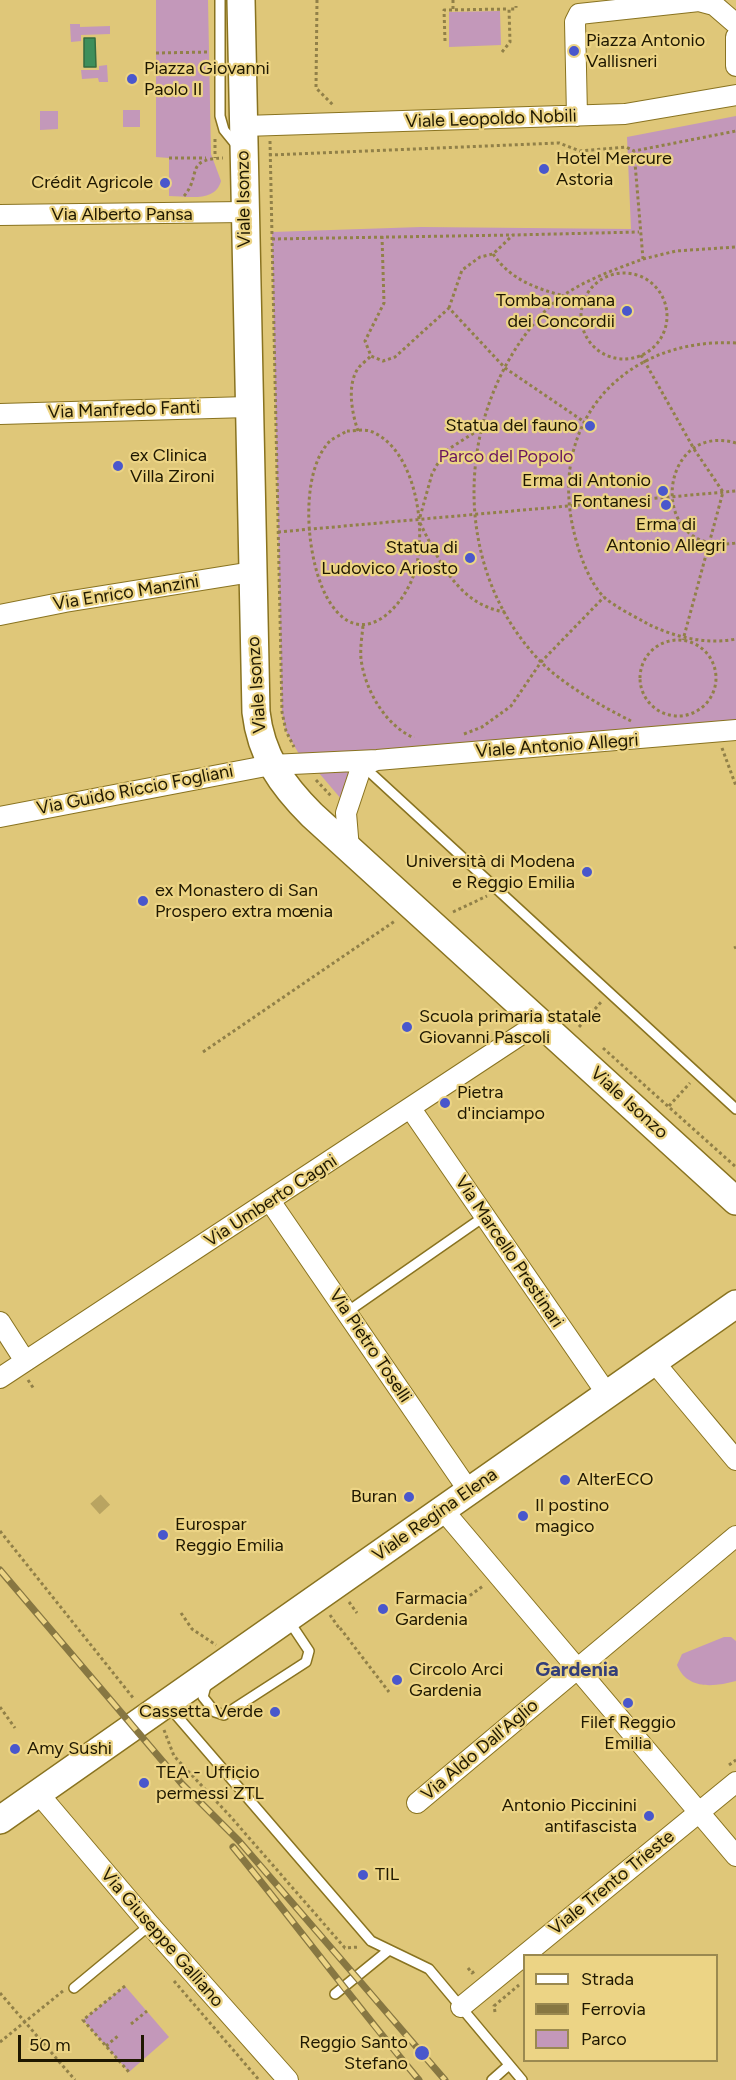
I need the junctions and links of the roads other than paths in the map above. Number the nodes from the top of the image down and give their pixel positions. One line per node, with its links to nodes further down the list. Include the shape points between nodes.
1 (220, 0): 10 (lane, via 221,122)
2 (242, 0): 9 (main road, Viale Isonzo)
3 (639, 4): 4 (street, via 704,1 714,4); 8 (street, via 582,12 575,18)
4 (736, 24)
5 (736, 37): 6 (street)
6 (736, 66)
7 (736, 94): 8 (street, Viale Leopoldo Nobili, via 625,114)
8 (577, 117): 9 (street, Viale Leopoldo Nobili)
9 (257, 125): 10 (main road, Viale Isonzo)
10 (243, 155): 11 (main road, Viale Isonzo)
11 (244, 212): 12 (street, Via Alberto Pansa); 13 (main road, Viale Isonzo)
12 (0, 215)
13 (248, 407): 14 (street, Via Manfredo Fanti); 15 (main road, Viale Isonzo)
14 (0, 414)
15 (252, 572): 16 (street, Via Enrico Manzini); 19 (main road, Viale Isonzo, via 258,733)
16 (0, 615)
17 (736, 730): 18 (street, Viale Antonio Allegri)
18 (370, 763): 19 (street, Viale Antonio Allegri); 21 (street, via 346,813); 24 (lane, via 498,891)
19 (271, 765): 20 (street, Via Guido Riccio Fogliani); 21 (main road, Viale Isonzo, via 288,791)
20 (0, 817)
21 (349, 849): 22 (main road, Viale Isonzo)
22 (540, 1022): 23 (street, Via Umberto Cagni); 26 (main road, Viale Isonzo)
23 (411, 1109): 25 (street, Via Umberto Cagni); 27 (street, Via Marcello Prestinari)
24 (736, 1109)
25 (270, 1201): 29 (street, Via Pietro Toselli); 31 (street, Via Umberto Cagni)
26 (736, 1201)
27 (485, 1216): 29 (lane); 34 (street, Via Marcello Prestinari)
28 (736, 1304): 32 (main road, Viale Regina Elena)
29 (347, 1312): 36 (street, Via Pietro Toselli)
30 (0, 1322): 31 (street)
31 (26, 1361): 33 (street, Via Umberto Cagni)
32 (654, 1362): 34 (main road, Viale Regina Elena); 35 (street)
33 (0, 1378)
34 (607, 1394): 36 (main road, Viale Regina Elena)
35 (736, 1460)
36 (469, 1491): 37 (main road, Viale Regina Elena)
37 (443, 1510): 39 (main road, Viale Regina Elena); 40 (street)
38 (736, 1536): 40 (street, Via Aldo Dall'Aglio)
39 (288, 1619): 41 (main road, Viale Regina Elena); 41 (lane, via 309,1651 306,1662 224,1715 215,1712 203,1697)
40 (577, 1670): 45 (street, Via Aldo Dall'Aglio); 46 (street)
41 (209, 1674): 44 (main road, Viale Regina Elena, via 148,1723)
42 (177, 1716): 50 (lane, via 371,1941)
43 (736, 1782): 46 (street, Viale Trento Trieste)
44 (38, 1793): 47 (main road, Viale Regina Elena); 49 (street, Via Giuseppe Galliano)
45 (417, 1803)
46 (700, 1812): 48 (street); 51 (street, Viale Trento Trieste)
47 (0, 1820)
48 (736, 1856)
49 (150, 1925): 53 (lane); 57 (street, Via Giuseppe Galliano)
50 (389, 1950): 54 (lane); 55 (lane, via 429,1968)
51 (526, 1954)
52 (523, 1956): 55 (street, Viale Trento Trieste)
53 (74, 1988)
54 (335, 1994)
55 (461, 2007): 56 (lane)
56 (509, 2065): 58 (lane); 59 (lane)
57 (288, 2080)
58 (492, 2080)
59 (522, 2080)

